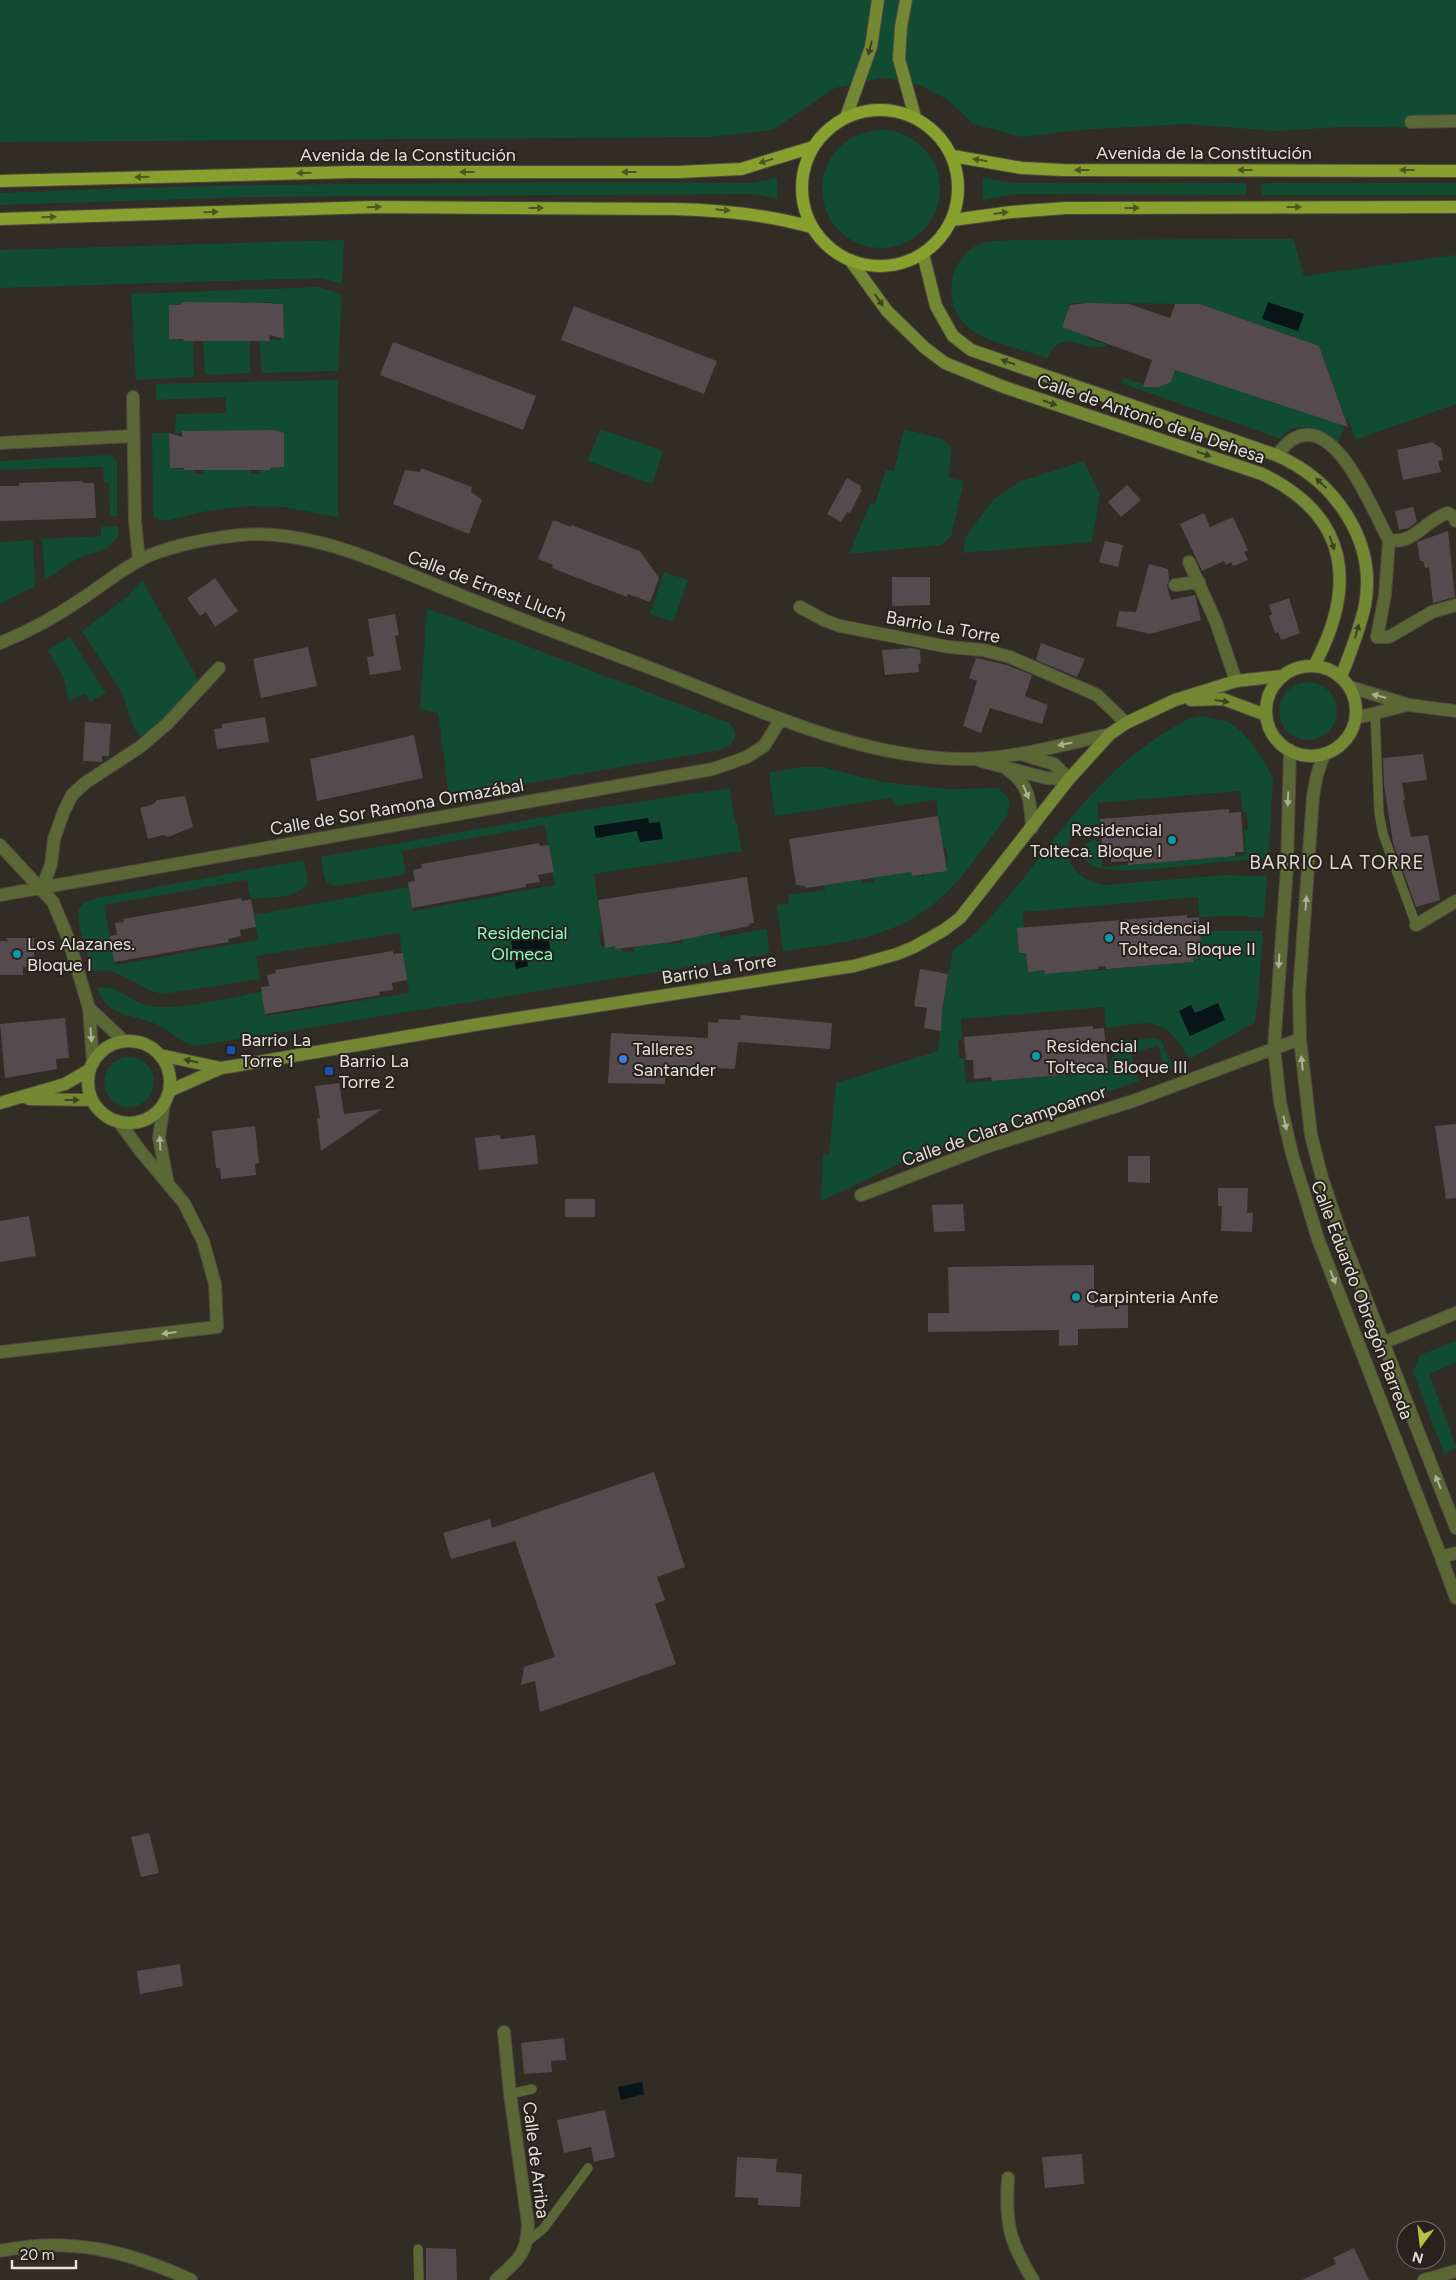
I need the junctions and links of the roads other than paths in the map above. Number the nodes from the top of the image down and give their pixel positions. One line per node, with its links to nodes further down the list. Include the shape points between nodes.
1 (878, 0): 3 (main road, one-way to 3, via 871,47)
2 (906, 0): 4 (main road, via 900,59)
3 (846, 117): 4 (main road, via 889,109); 7 (main road, via 824,132)
4 (915, 117): 8 (main road, via 940,136)
5 (1456, 121): 6 (street)
6 (1411, 122)
7 (813, 147): 10 (main road, Avenida de la Constitución, one-way to 10, via 741,168 678,172 342,172); 14 (main road, via 803,170 802,194)
8 (953, 156): 9 (main road, Avenida de la Constitución, one-way to 8, via 1063,170 1022,168); 13 (main road, via 959,190)
9 (1456, 171)
10 (0, 181)
11 (1456, 207): 13 (main road, one-way to 11, via 1066,208)
12 (0, 219): 14 (main road, one-way to 14, via 374,207 674,209 756,214)
13 (953, 220): 15 (main road, via 943,236)
14 (811, 227): 16 (main road, via 833,252)
15 (923, 254): 16 (main road, via 896,265 872,266); 20 (main road, Calle de Antonio de la Dehesa, one-way to 15, via 971,350 953,336 936,306)
16 (850, 260): 30 (main road, Calle de Antonio de la Dehesa, one-way to 30, via 887,311 945,363 1004,387 1262,474 1298,496 1318,516 1328,532 1341,583 1334,621)
17 (133, 397): 18 (street)
18 (132, 436): 19 (street); 23 (street)
19 (0, 443)
20 (1276, 455): 22 (street, via 1293,439 1312,436 1323,440 1345,459 1356,474); 33 (main road, Calle de Antonio de la Dehesa, one-way to 20, via 1365,604 1366,576 1359,541 1354,526 1330,492 1299,466)
21 (1456, 521): 22 (street, via 1448,513 1417,534 1397,542)
22 (1389, 540): 27 (street, via 1378,637 1389,637 1432,612)
23 (140, 561): 29 (street, Calle de Ernest Lluch, via 62,612); 42 (street, Calle de Ernest Lluch, via 170,549 241,535 271,534 334,547)
24 (1189, 562): 25 (street)
25 (1199, 582): 26 (street); 34 (street)
26 (1175, 585)
27 (1456, 605)
28 (800, 607): 43 (street, Barrio La Torre, via 840,626 1010,657 1097,695)
29 (0, 643)
30 (1314, 666): 32 (main road, Barrio La Torre, via 1297,668); 33 (main road, via 1328,669)
31 (219, 668): 53 (street, via 184,708 147,741 72,795 54,839 51,865)
32 (1282, 676): 34 (main road, Barrio La Torre); 40 (main road, via 1270,693)
33 (1341, 677): 35 (main road)
34 (1236, 681): 36 (main road, Barrio La Torre)
35 (1350, 688): 37 (street, one-way to 35); 41 (main road)
36 (1176, 700): 40 (main road, Barrio La Torre, one-way to 40, via 1223,699); 43 (main road, Barrio La Torre)
37 (1409, 705): 38 (street); 39 (street)
38 (1456, 711)
39 (1375, 713): 41 (street); 56 (lane, via 1379,813 1383,834)
40 (1266, 715): 45 (main road, via 1273,735)
41 (1356, 718): 47 (main road, via 1345,740)
42 (781, 719): 48 (street, Calle de Ernest Lluch, via 834,738 869,746 934,757); 53 (street, Calle de Sor Ramona Ormazábal, via 764,746 713,769)
43 (1126, 723): 44 (main road, Barrio La Torre)
44 (1110, 734): 46 (street, Calle de Ernest Lluch, one-way to 46); 50 (main road, Barrio La Torre)
45 (1290, 750): 47 (main road, via 1306,755); 60 (street, Calle Eduardo Obregón Barreda, one-way to 60, via 1287,867)
46 (1019, 753): 48 (street, Calle de Ernest Lluch); 50 (street, Calle de Ernest Lluch, via 1054,764)
47 (1324, 754): 58 (street, Calle Eduardo Obregón Barreda, one-way to 47, via 1299,994 1313,796)
48 (972, 759): 49 (street, Calle de Ernest Lluch)
49 (1002, 766): 50 (street, Calle de Ernest Lluch, via 1046,778); 51 (street, Calle de Ernest Lluch, one-way to 51, via 1021,779 1030,798)
50 (1069, 779): 51 (main road, Barrio La Torre)
51 (1032, 828): 63 (main road, Barrio La Torre, via 960,918 939,934 897,954 854,966 471,1025)
52 (0, 844): 53 (street)
53 (42, 888): 54 (street, Calle de Sor Ramona Ormazábal); 57 (street, via 53,902 68,938)
54 (0, 895)
55 (1456, 901): 56 (street)
56 (1416, 924)
57 (88, 1008): 59 (street); 62 (street, one-way to 62)
58 (1300, 1039): 60 (street, Calle de Clara Campoamor); 73 (street, Calle Eduardo Obregón Barreda, one-way to 58, via 1343,1240 1322,1178 1311,1135)
59 (124, 1041): 61 (main road, Barrio La Torre, via 144,1043); 62 (main road, via 106,1048)
60 (1274, 1048): 71 (street, Calle de Clara Campoamor, via 1133,1101 990,1146); 77 (street, Calle Eduardo Obregón Barreda, one-way to 77, via 1280,1102 1303,1196)
61 (160, 1055): 63 (main road, Barrio La Torre, one-way to 61); 64 (main road, via 170,1075)
62 (91, 1066): 65 (main road, via 65,1084); 66 (main road, via 88,1080)
63 (221, 1068): 64 (main road, Barrio La Torre)
64 (169, 1091): 68 (main road)
65 (16, 1099): 66 (main road, one-way to 66); 67 (main road)
66 (92, 1100): 69 (main road, via 99,1110)
67 (0, 1103)
68 (164, 1103): 69 (main road, via 145,1120); 70 (street, one-way to 68, via 159,1138)
69 (119, 1122): 70 (street)
70 (168, 1182): 74 (street, one-way to 74, via 184,1203 203,1241 215,1284 217,1327)
71 (861, 1195)
72 (1456, 1313): 73 (street)
73 (1385, 1342): 75 (street, Calle Eduardo Obregón Barreda, one-way to 73, via 1403,1397)
74 (0, 1352)
75 (1456, 1528)
76 (1456, 1553): 77 (street)
77 (1441, 1557): 78 (street, Calle Eduardo Obregón Barreda)
78 (1456, 1598)
79 (504, 2032): 81 (street, Calle de Arriba)
80 (532, 2090): 81 (lane)
81 (510, 2094): 84 (street, Calle de Arriba, via 526,2208)
82 (588, 2168): 84 (lane, via 544,2228)
83 (1008, 2178): 91 (street, via 1006,2210 1009,2228 1015,2249)
84 (527, 2242): 90 (street, Calle de Arriba, via 516,2261)
85 (418, 2249): 89 (lane)
86 (0, 2251): 88 (street, via 20,2247 99,2248 124,2254)
87 (1456, 2271): 92 (street)
88 (190, 2280)
89 (419, 2280)
90 (496, 2280)
91 (1033, 2280)
92 (1424, 2280)

